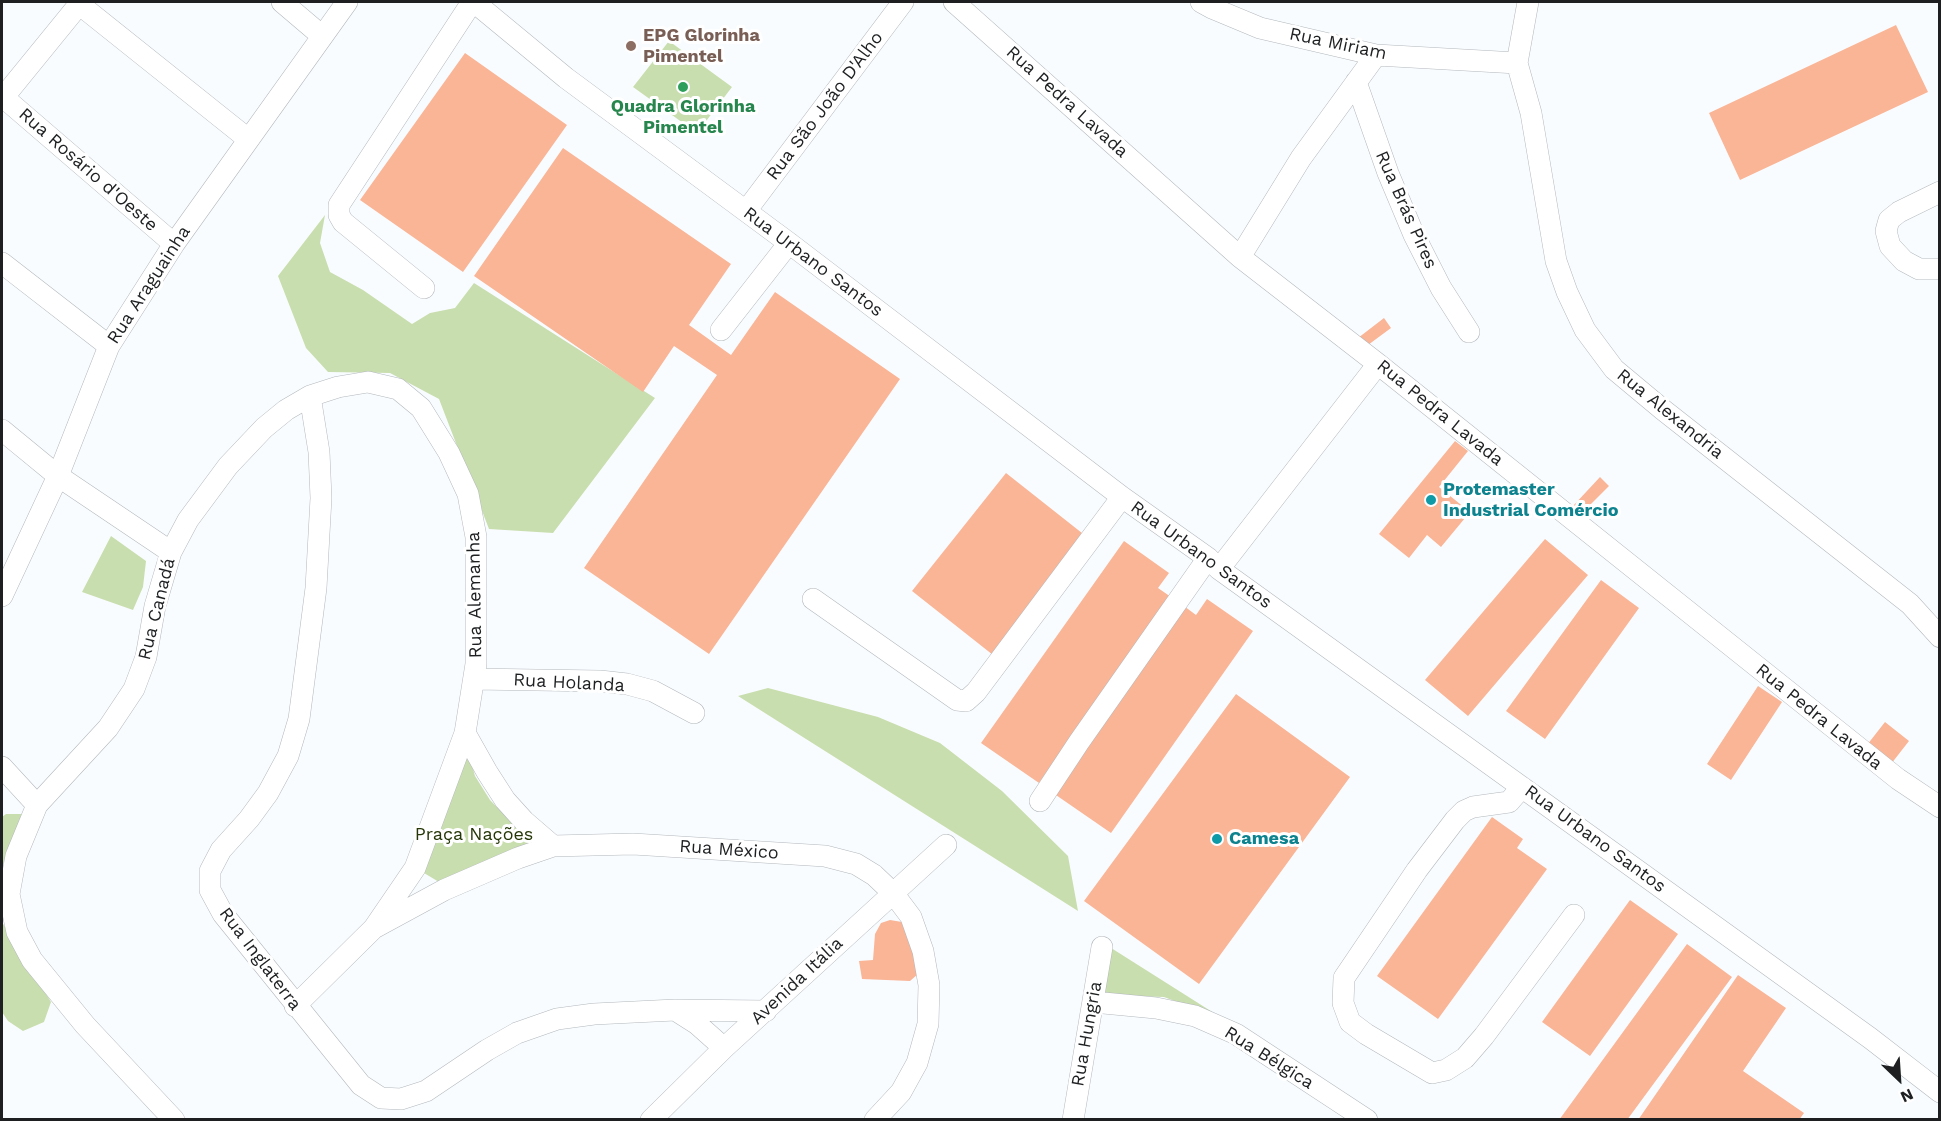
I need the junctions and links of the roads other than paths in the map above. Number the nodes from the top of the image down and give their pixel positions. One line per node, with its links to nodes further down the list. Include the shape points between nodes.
1 (282, 2): 9 (street)
2 (347, 2): 9 (street, Rua Araguainha)
3 (473, 2): 16 (street, Rua Urbano Santos, via 566,78); 22 (street, via 339,205 343,222)
4 (903, 2): 16 (street, Rua São João D'Alho)
5 (954, 2): 19 (street, Rua Pedra Lavada)
6 (1201, 2): 10 (street, Rua Miriam, via 1260,28)
7 (1528, 2): 11 (street, Rua Alexandria)
8 (80, 3): 13 (street); 14 (street)
9 (322, 36): 14 (street, Rua Araguainha)
10 (1376, 55): 11 (street, Rua Miriam); 12 (street)
11 (1517, 63): 35 (street, Rua Alexandria, via 1530,112 1556,261 1585,330 1614,369 1910,604)
12 (1356, 82): 19 (street, via 1300,158); 24 (street, Rua Brás Pires, via 1414,235)
13 (2, 98): 18 (street, Rua Rosário d'Oeste)
14 (248, 139): 18 (street, Rua Araguainha)
15 (1940, 192): 21 (street, via 1889,220 1886,231 1890,246 1904,261 1919,269)
16 (746, 211): 17 (street, Rua Urbano Santos)
17 (789, 243): 23 (street); 30 (street, Rua Urbano Santos)
18 (174, 244): 25 (street, Rua Araguainha)
19 (1240, 257): 26 (street, Rua Pedra Lavada)
20 (2, 263): 25 (street)
21 (1940, 269)
22 (424, 288)
23 (721, 330)
24 (1469, 332)
25 (109, 346): 29 (street, Rua Araguainha)
26 (1378, 364): 32 (street); 43 (street, Rua Pedra Lavada, via 1898,779)
27 (310, 396): 31 (street, Rua Canadá, via 264,428 228,466 188,520); 36 (street, Rua Alemanha, via 368,382 398,389 421,408 449,453 468,494 476,537); 54 (street, Rua Inglaterra, via 321,498 316,588 299,719 288,756 268,793 221,850 210,871 210,890 223,914)
28 (2, 430): 29 (street)
29 (58, 476): 31 (street); 33 (street, Rua Araguainha)
30 (1122, 497): 32 (street, Rua Urbano Santos); 34 (street, via 976,692 966,700 957,700)
31 (171, 552): 42 (street, Rua Canadá, via 155,606 146,657 134,689 108,728)
32 (1213, 563): 40 (street, Rua Urbano Santos); 41 (street, via 1078,741)
33 (2, 592)
34 (813, 599)
35 (1940, 637)
36 (474, 679): 37 (street, Rua Holanda, via 627,684 653,691); 38 (street, Rua Alemanha)
37 (694, 713)
38 (465, 733): 45 (street, via 505,800); 46 (street, Rua Alemanha)
39 (2, 767): 42 (street)
40 (1522, 787): 49 (street, via 1509,802 1464,811 1417,870 1344,978 1343,1003 1350,1022 1432,1072 1446,1070 1465,1058 1484,1036); 58 (street, Rua Urbano Santos)
41 (1040, 801)
42 (37, 805): 50 (street, Rua Canadá, via 16,855 9,894)
43 (1940, 807)
44 (946, 845): 48 (street, Avenida Itália)
45 (553, 846): 47 (street, Rua México); 48 (street, Rua México, via 633,844 825,856 856,864)
46 (415, 868): 47 (street, via 426,886); 51 (street, Rua Alemanha)
47 (444, 890): 51 (street, Rua México)
48 (893, 893): 56 (street, Avenida Itália); 61 (street, Rua México, via 911,917 923,951 929,985 928,1024 917,1063 901,1092)
49 (1574, 915)
50 (9, 927): 59 (street, Rua Canadá, via 85,1025)
51 (374, 928): 54 (street, Rua México)
52 (1102, 948): 53 (street, Rua Hungria)
53 (1093, 1002): 62 (street, Rua Hungria); 63 (street, Rua Bélgica, via 1195,1016 1236,1034)
54 (296, 1006): 55 (street, Rua Inglaterra, via 361,1086 381,1098 401,1099 426,1091 517,1033 557,1019)
55 (675, 1010): 56 (street, Rua Inglaterra); 57 (street)
56 (766, 1011): 57 (street, Avenida Itália)
57 (724, 1048): 60 (street, Avenida Itália)
58 (1940, 1092)
59 (174, 1119)
60 (651, 1119)
61 (875, 1119)
62 (1072, 1119)
63 (1367, 1119)

